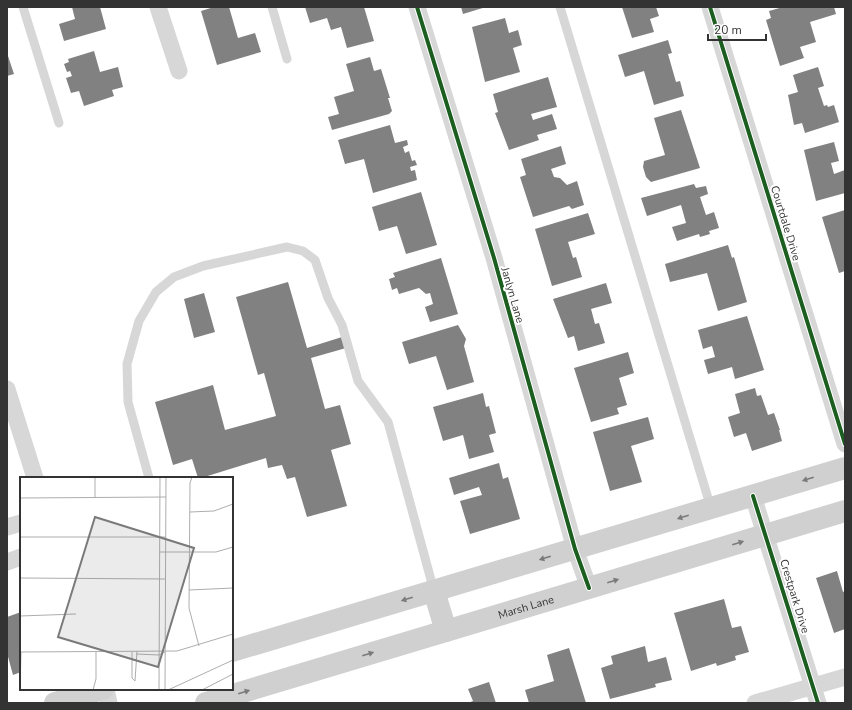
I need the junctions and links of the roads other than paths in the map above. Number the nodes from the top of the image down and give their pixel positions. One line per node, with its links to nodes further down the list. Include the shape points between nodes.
1 (23, 7): 9 (lane)
2 (158, 7): 8 (street)
3 (272, 7): 7 (lane)
4 (417, 7): 21 (street, Janlyn Lane, via 494,258)
5 (560, 7): 16 (lane)
6 (710, 7): 11 (street, Courtdale Drive)
7 (287, 59)
8 (179, 71)
9 (59, 123)
10 (7, 389): 13 (street)
11 (845, 444)
12 (845, 468): 15 (main road, one-way to 15)
13 (35, 477)
14 (149, 477): 25 (lane, via 128,402 127,364 139,321 156,292 174,277 203,266 287,247 303,251 315,260 328,298 342,325 358,381 388,422)
15 (753, 496): 16 (main road); 20 (street, Crestpark Drive)
16 (711, 508): 21 (main road, one-way to 21)
17 (845, 511): 20 (main road, Marsh Lane)
18 (20, 523): 19 (street)
19 (7, 527)
20 (766, 535): 24 (main road, Marsh Lane, one-way to 20); 29 (street, Crestpark Drive)
21 (575, 549): 24 (street, Janlyn Lane); 25 (main road, one-way to 25)
22 (20, 557): 23 (street)
23 (7, 562)
24 (588, 588): 26 (main road, Marsh Lane)
25 (434, 591): 26 (main road); 27 (main road, one-way to 27)
26 (446, 631): 35 (main road, Marsh Lane, one-way to 26)
27 (233, 651)
28 (845, 677): 29 (street)
29 (813, 686): 36 (street); 37 (street, Crestpark Drive)
30 (100, 690): 32 (main road)
31 (106, 690): 34 (street)
32 (84, 696): 33 (main road)
33 (55, 703)
34 (108, 703)
35 (206, 703)
36 (755, 703)
37 (818, 703)

